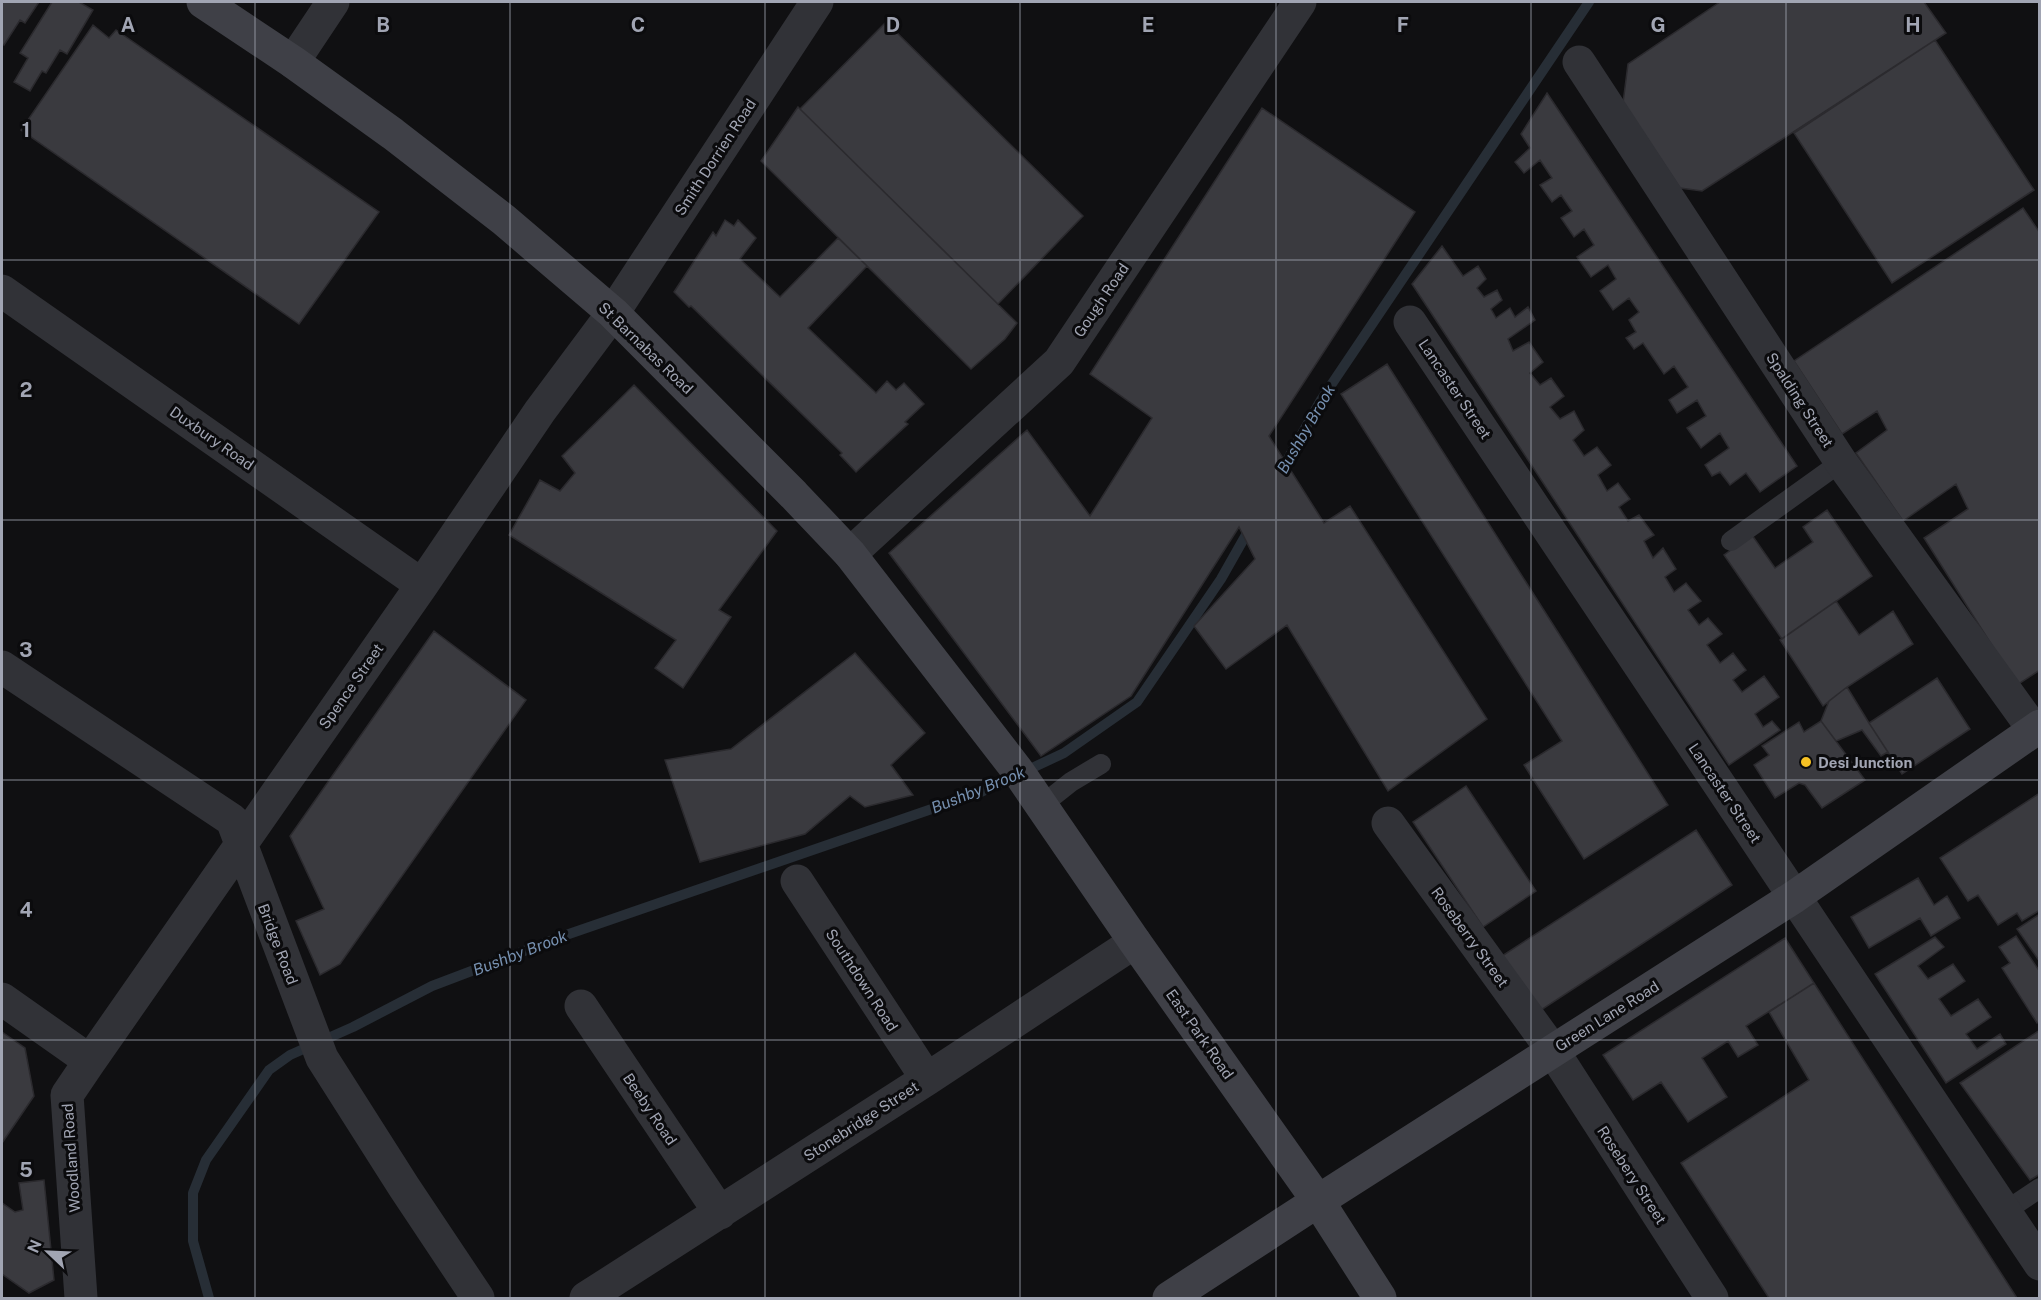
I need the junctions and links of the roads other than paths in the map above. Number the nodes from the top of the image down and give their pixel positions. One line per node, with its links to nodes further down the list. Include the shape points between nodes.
1 (203, 2): 5 (main road, St Barnabas Road)
2 (333, 2): 5 (street)
3 (817, 2): 8 (street, Smith Dorrien Road)
4 (1300, 2): 12 (street, Gough Road, via 1059,362)
5 (293, 62): 8 (main road, St Barnabas Road, via 504,220)
6 (1579, 62): 10 (street, Spalding Street)
7 (2, 291): 13 (street, Duxbury Road)
8 (613, 313): 12 (main road, St Barnabas Road); 13 (street, Spence Street, via 540,411)
9 (1410, 322): 21 (street, Lancaster Street)
10 (1841, 462): 11 (lane); 15 (street, Spalding Street)
11 (1731, 541)
12 (850, 555): 17 (main road, St Barnabas Road)
13 (422, 585): 19 (street, Spence Street)
14 (2, 667): 19 (street, Bridge Road, via 232,820)
15 (2037, 728): 21 (main road, Green Lane Road)
16 (1101, 764): 17 (lane, via 1071,782)
17 (1030, 789): 22 (main road, East Park Road)
18 (1388, 823): 25 (street, Roseberry Street)
19 (240, 845): 26 (street, Spence Street); 34 (street, Bridge Road, via 317,1044)
20 (797, 881): 27 (street, Southdown Road)
21 (1794, 897): 25 (main road, Green Lane Road); 30 (street, Lancaster Street)
22 (1135, 942): 27 (street, Stonebridge Street); 29 (main road, East Park Road)
23 (2, 999): 26 (street)
24 (581, 1006): 31 (street, Beeby Road)
25 (1553, 1051): 29 (main road, Green Lane Road); 38 (street, Rosebery Street)
26 (90, 1061): 33 (street, Woodland Road, via 67,1095)
27 (927, 1079): 31 (street, Stonebridge Street)
28 (2040, 1188): 30 (lane)
29 (1318, 1201): 36 (main road, Green Lane Road); 37 (main road, East Park Road)
30 (2004, 1212): 32 (street, Lancaster Street)
31 (720, 1213): 35 (street, Stonebridge Street)
32 (2040, 1264)
33 (81, 1299)
34 (478, 1299)
35 (586, 1299)
36 (1169, 1299)
37 (1380, 1299)
38 (1712, 1299)

